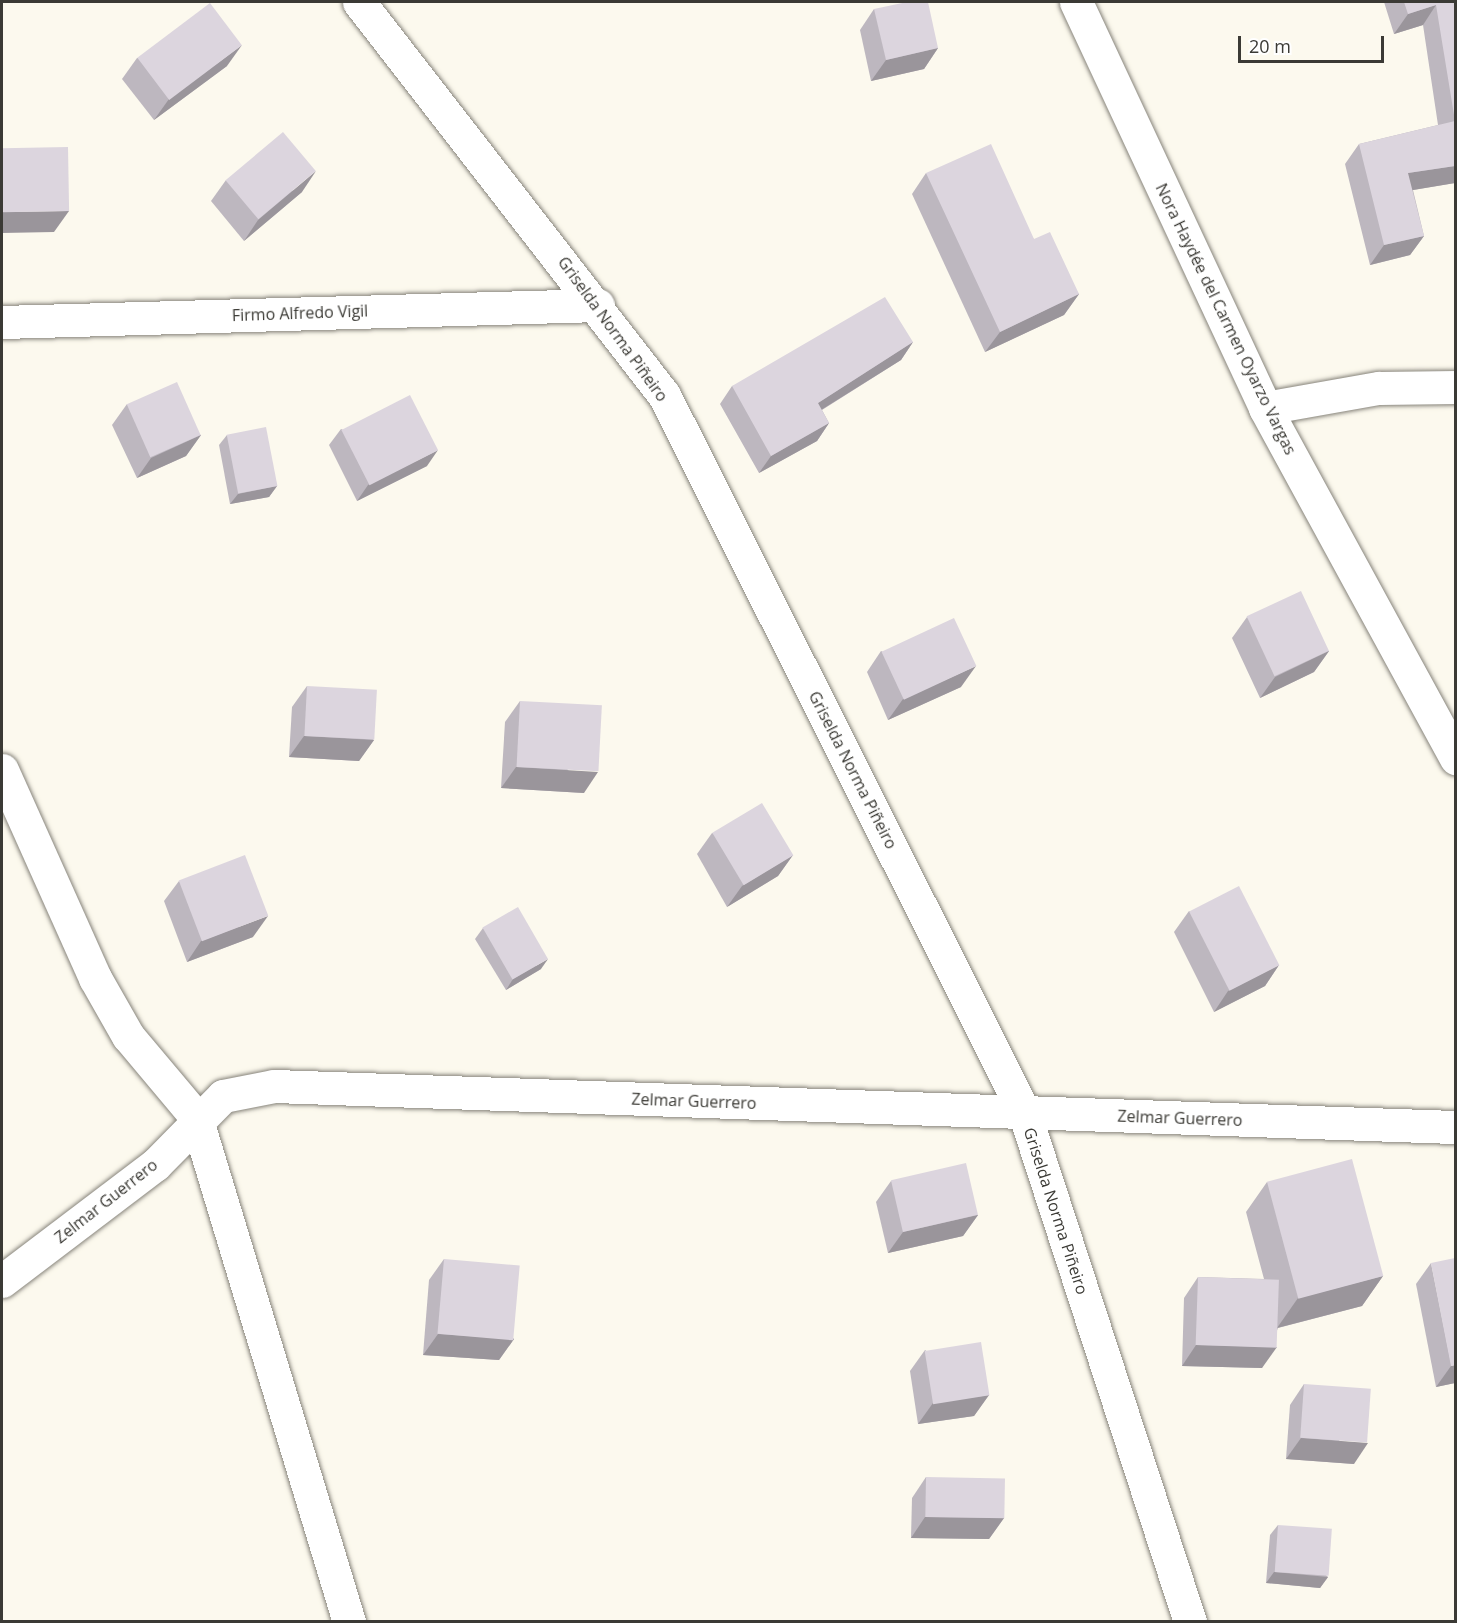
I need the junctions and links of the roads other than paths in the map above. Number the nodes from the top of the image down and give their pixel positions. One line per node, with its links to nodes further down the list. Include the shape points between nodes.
1 (359, 2): 3 (street, Griselda Norma Piñeiro)
2 (1076, 2): 6 (street, Nora Haydée del Carmen Oyarzo Vargas)
3 (598, 304): 4 (street, Firmo Alfredo Vigil); 9 (street, Griselda Norma Piñeiro, via 664,395)
4 (2, 322)
5 (1455, 387): 6 (street, via 1378,388)
6 (1265, 408): 7 (street, Nora Haydée del Carmen Oyarzo Vargas)
7 (1455, 758)
8 (2, 770): 10 (street, via 95,978 128,1036)
9 (1024, 1112): 10 (street, Zelmar Guerrero, via 274,1086 223,1096); 11 (street, Zelmar Guerrero); 14 (street, Griselda Norma Piñeiro)
10 (196, 1117): 12 (street, Zelmar Guerrero, via 155,1165); 13 (street)
11 (1455, 1127)
12 (2, 1281)
13 (349, 1622)
14 (1190, 1622)

